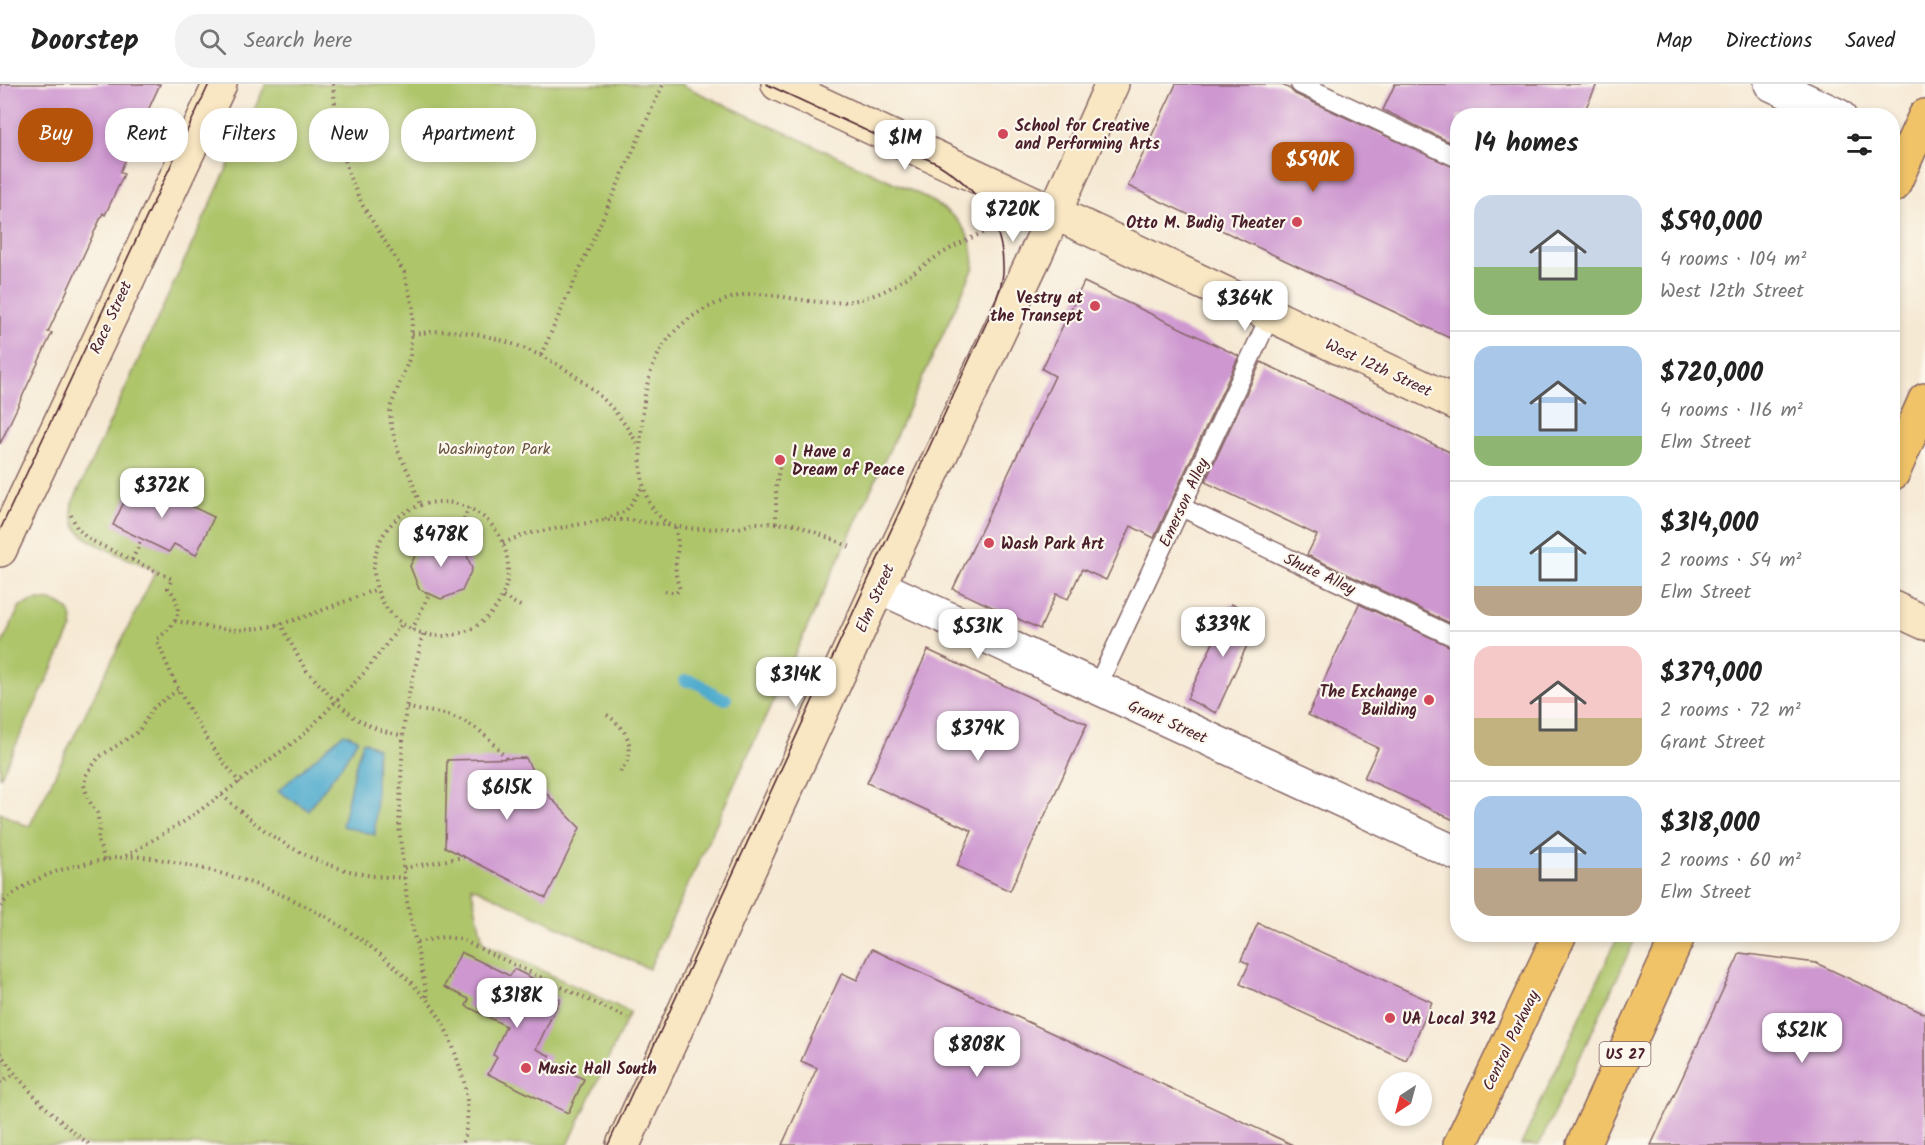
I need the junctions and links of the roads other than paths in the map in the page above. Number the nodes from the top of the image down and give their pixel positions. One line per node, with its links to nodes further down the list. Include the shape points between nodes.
1 (220, 84): 16 (street, Race Street)
2 (778, 84): 10 (street, West 12th Street)
3 (1112, 84): 10 (street, Elm Street)
4 (1300, 84): 9 (lane)
5 (1771, 84): 6 (street)
6 (1822, 108)
7 (1925, 116): 8 (main road)
8 (1902, 144)
9 (1450, 154)
10 (1054, 212): 11 (street, West 12th Street); 17 (street, Elm Street)
11 (1270, 316): 12 (street, West 12th Street); 15 (lane, Emerson Alley)
12 (1450, 400)
13 (1925, 400): 14 (main road)
14 (1900, 457)
15 (1181, 507): 20 (lane, Shute Alley); 21 (lane, Emerson Alley)
16 (2, 542)
17 (880, 587): 21 (street, Grant Street); 25 (street, Elm Street)
18 (1900, 611): 19 (street)
19 (1925, 623)
20 (1450, 635)
21 (1096, 689): 22 (street, Grant Street)
22 (1450, 850)
23 (1556, 942): 26 (main road, Central Parkway)
24 (1675, 942): 27 (main road, US 27)
25 (623, 1145)
26 (1460, 1145)
27 (1583, 1145)

